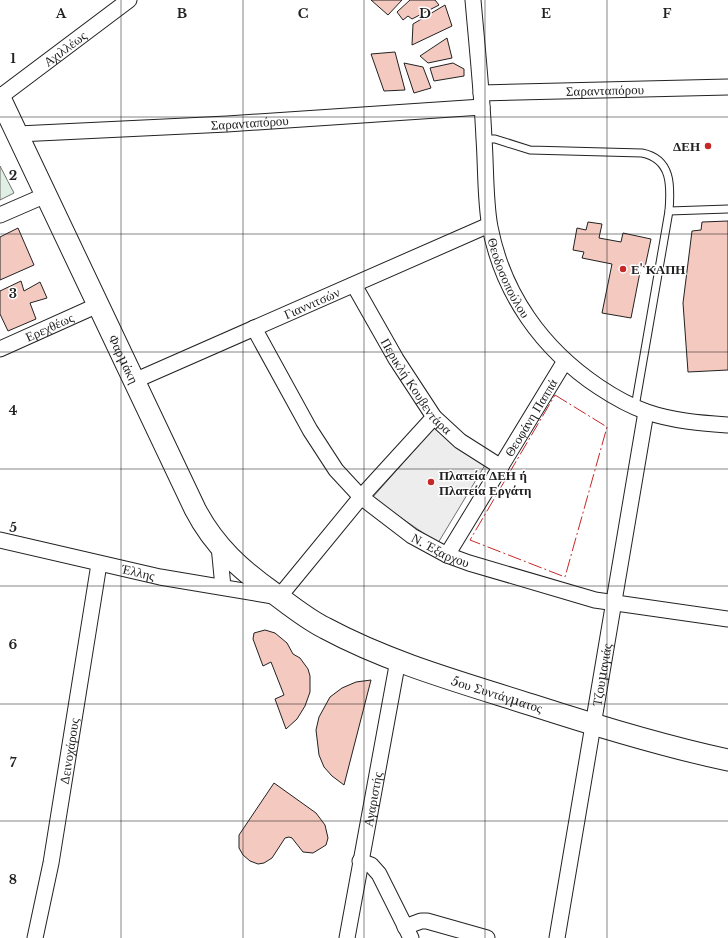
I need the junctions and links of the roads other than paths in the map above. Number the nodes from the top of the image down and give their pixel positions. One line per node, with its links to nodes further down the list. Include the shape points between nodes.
1 (129, 0): 4 (street, Αχιλλέως)
2 (474, 0): 5 (street, Θεοδοσοπούλου)
3 (728, 87): 5 (street, Σαρανταπόρου)
4 (0, 98): 6 (street, Φαρμάκη)
5 (482, 100): 6 (street, Σαρανταπόρου, via 227,124); 7 (street, Θεοδοσοπούλου)
6 (18, 134): 8 (street, Φαρμάκη)
7 (484, 139): 10 (lane, via 500,140 530,150 651,155 659,159 666,170 670,195); 12 (street, Θεοδοσοπούλου)
8 (46, 195): 11 (street); 14 (street, Φαρμάκη)
9 (728, 209): 10 (lane)
10 (669, 211): 19 (lane)
11 (0, 215)
12 (489, 225): 13 (street, Γιαννιτσών); 17 (street, Θεοδοσοπούλου, via 497,256 512,291 538,333)
13 (354, 285): 15 (street, Γιαννιτσών); 20 (street, Περικλή Κουβεντάρα, via 396,359)
14 (98, 305): 16 (street, Ερεχθέως); 18 (street, Φαρμάκη)
15 (254, 328): 18 (street, Γιαννιτσών); 23 (street, Ν. Έξαρχου, via 327,457)
16 (0, 349)
17 (564, 362): 19 (street, Θεοδοσοπούλου, via 611,394); 22 (street, Θεοφάνη Παππά)
18 (134, 381): 25 (street, Φαρμάκη, via 200,519)
19 (640, 409): 21 (street, Θεοδοσοπούλου, via 685,420); 30 (street, Τζουμαγιάς)
20 (434, 417): 22 (street, Περικλή Κουβεντάρα, via 460,441); 23 (street)
21 (728, 424)
22 (501, 467): 26 (street, Θεοφάνη Παππά)
23 (361, 497): 26 (street, Ν. Έξαρχου, via 412,536); 29 (street)
24 (0, 540): 27 (street, Έλλης)
25 (219, 546): 28 (street); 29 (street, Φαρμάκη, via 249,575)
26 (447, 555): 30 (street, Ν. Έξαρχου, via 508,575)
27 (99, 564): 28 (street, Έλλης); 37 (street, Δεινοχάρους, via 51,863)
28 (223, 587): 29 (street, Έλλης)
29 (279, 597): 32 (street, 5ου Συντάγματος, via 325,628)
30 (614, 604): 31 (street, Ν. Έξαρχου); 33 (street, Τζουμαγιάς)
31 (728, 620)
32 (398, 660): 33 (street, 5ου Συντάγματος); 35 (street, Αγαριστής)
33 (594, 725): 34 (street, 5ου Συντάγματος); 40 (street, Τζουμαγιάς)
34 (728, 760)
35 (360, 861): 36 (street, via 371,864 374,868); 38 (street, Αγαριστής)
36 (408, 933): 39 (street, via 421,921 427,921)
37 (35, 938)
38 (347, 938)
39 (487, 938)
40 (557, 938)

